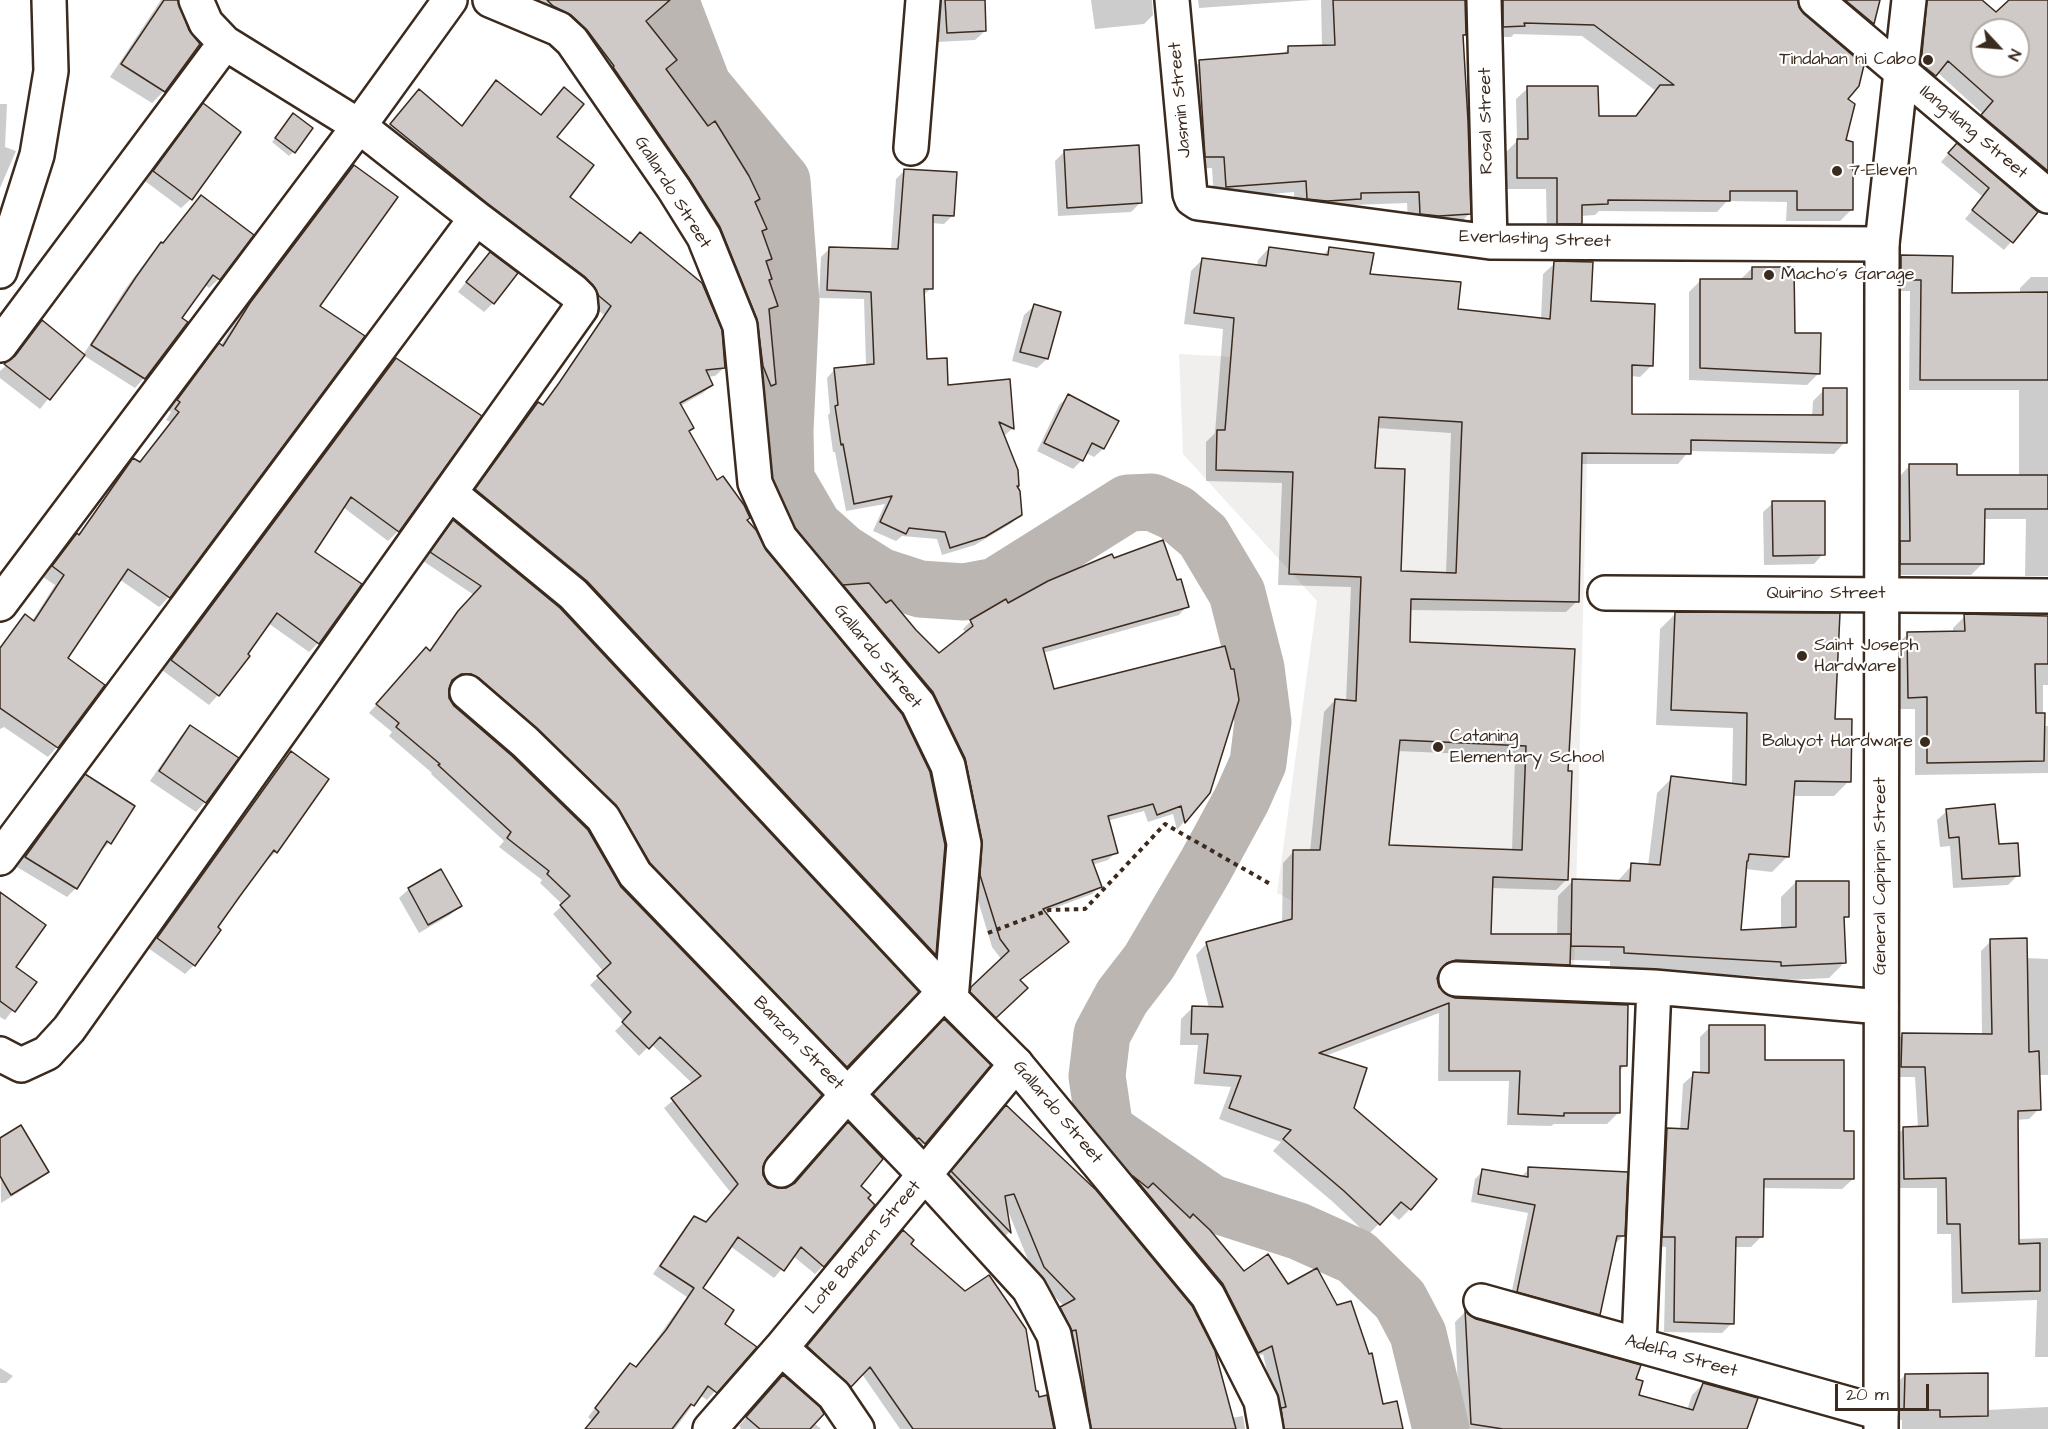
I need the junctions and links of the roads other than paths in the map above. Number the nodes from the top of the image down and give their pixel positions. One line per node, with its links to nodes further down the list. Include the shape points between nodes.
1 (49, 0): 19 (street, via 51,71 37,155)
2 (196, 0): 10 (street, via 206,23)
3 (450, 0): 12 (street)
4 (490, 0): 30 (street, Gallardo Street, via 559,29 572,41 704,237 740,326 755,483 780,538 918,704 948,766 964,844 956,946)
5 (923, 0): 13 (street)
6 (1172, 0): 15 (street, Jasmin Street)
7 (1484, 0): 17 (street, Rosal Street)
8 (1816, 0): 11 (street, Ilang-Ilang Street)
9 (1909, 0): 11 (street, General Capinpin Street)
10 (225, 43): 12 (street); 20 (street)
11 (1901, 72): 14 (street, Ilang-Ilang Street); 18 (street, General Capinpin Street)
12 (359, 126): 16 (street); 25 (street)
13 (911, 148)
14 (2048, 196)
15 (1192, 199): 17 (street, Everlasting Street, via 1198,203)
16 (476, 218): 21 (street, via 573,291 580,298 581,308); 27 (street)
17 (1490, 242): 18 (street, Everlasting Street)
18 (1882, 244): 23 (street, General Capinpin Street)
19 (0, 271)
20 (0, 345)
21 (450, 493): 30 (street, via 573,594); 32 (street, via 69,1029 47,1053 21,1065)
22 (1605, 593): 23 (street, Quirino Street)
23 (1882, 594): 24 (street, Quirino Street); 31 (street, General Capinpin Street)
24 (2048, 596)
25 (0, 604)
26 (467, 692): 34 (street, Banzon Street, via 603,818 635,874)
27 (0, 858)
28 (1456, 979): 29 (street)
29 (1654, 987): 31 (street); 38 (street)
30 (947, 995): 33 (street, Gallardo Street); 34 (street)
31 (1881, 1006): 40 (street, General Capinpin Street)
32 (0, 1054)
33 (1016, 1064): 36 (street, Lote Banzon Street); 44 (street, Gallardo Street, via 1208,1296 1261,1401)
34 (847, 1095): 35 (street); 36 (street, Banzon Street)
35 (781, 1170)
36 (925, 1176): 39 (street, Lote Banzon Street); 43 (street, Banzon Street, via 1029,1289 1054,1335)
37 (1481, 1301): 38 (street, Adelfa Street)
38 (1639, 1345): 40 (street, Adelfa Street)
39 (781, 1348): 41 (street, Lote Banzon Street); 42 (street, via 834,1395)
40 (1881, 1421)
41 (710, 1429)
42 (857, 1429)
43 (1073, 1429)
44 (1266, 1429)

